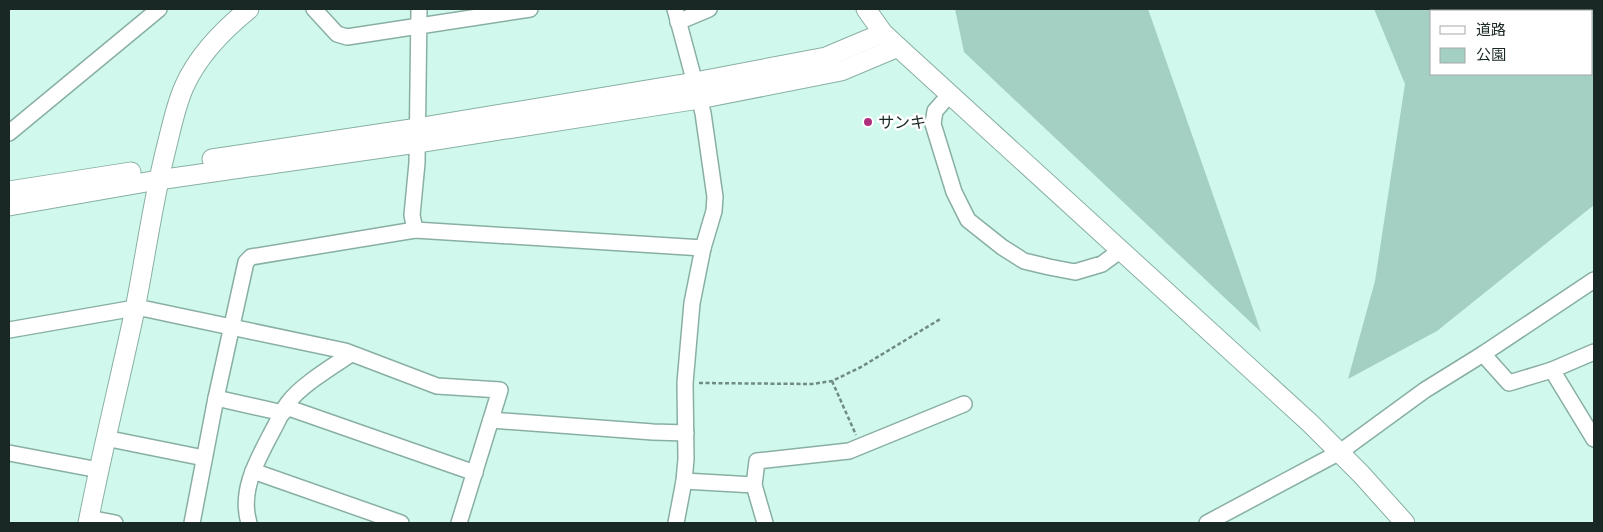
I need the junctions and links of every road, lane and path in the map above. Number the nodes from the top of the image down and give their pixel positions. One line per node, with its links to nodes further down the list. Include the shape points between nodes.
1 (159, 9): 14 (street)
2 (249, 9): 16 (street, via 213,42 184,86)
3 (314, 9): 9 (street, via 333,30 347,37)
4 (419, 9): 9 (street)
5 (530, 9): 9 (street)
6 (709, 9): 8 (street)
7 (866, 9): 10 (street)
8 (677, 15): 12 (street)
9 (420, 26): 15 (street)
10 (884, 33): 11 (street); 12 (street, via 826,57)
11 (898, 48): 12 (street, via 842,71); 13 (street)
12 (697, 91): 15 (street); 20 (street, via 715,197)
13 (950, 94): 21 (street); 21 (street, via 935,111 933,124 954,192 968,220 1024,261 1049,267 1076,272 1102,264)
14 (9, 133)
15 (417, 135): 16 (street); 19 (street, via 412,215)
16 (160, 173): 17 (street); 18 (street); 23 (street)
17 (9, 191)
18 (9, 206)
19 (415, 230): 20 (street); 25 (street, via 251,257 246,262)
20 (703, 248): 32 (street, via 692,302)
21 (1121, 250): 41 (street)
22 (1594, 280): 29 (street)
23 (135, 308): 25 (street); 26 (street); 38 (street)
24 (942, 318): 31 (path)
25 (231, 326): 28 (street); 33 (street)
26 (9, 330)
27 (1594, 352): 30 (street)
28 (351, 354): 35 (street, via 300,391); 36 (street, via 437,386 500,390)
29 (1483, 354): 30 (street, via 1509,383); 41 (street, via 1425,390)
30 (1552, 370): 39 (street)
31 (832, 381): 32 (path, via 812,384); 40 (path)
32 (685, 383): 37 (street)
33 (216, 398): 35 (street); 43 (street)
34 (964, 404): 40 (street)
35 (284, 410): 45 (street); 46 (street)
36 (491, 420): 37 (street); 46 (street)
37 (686, 433): 47 (street)
38 (105, 438): 43 (street); 44 (street)
39 (1594, 439)
40 (861, 446): 48 (street, via 849,451 757,461)
41 (1340, 452): 57 (street); 58 (street)
42 (9, 453): 44 (street)
43 (204, 458): 51 (street)
44 (99, 470): 49 (street)
45 (253, 471): 52 (street, via 246,512); 53 (street)
46 (475, 473): 54 (street)
47 (684, 481): 48 (street); 55 (street)
48 (754, 485): 56 (street)
49 (89, 520): 50 (street)
50 (115, 523)
51 (192, 523)
52 (249, 523)
53 (401, 523)
54 (459, 523)
55 (676, 523)
56 (764, 523)
57 (1207, 523)
58 (1405, 523)

